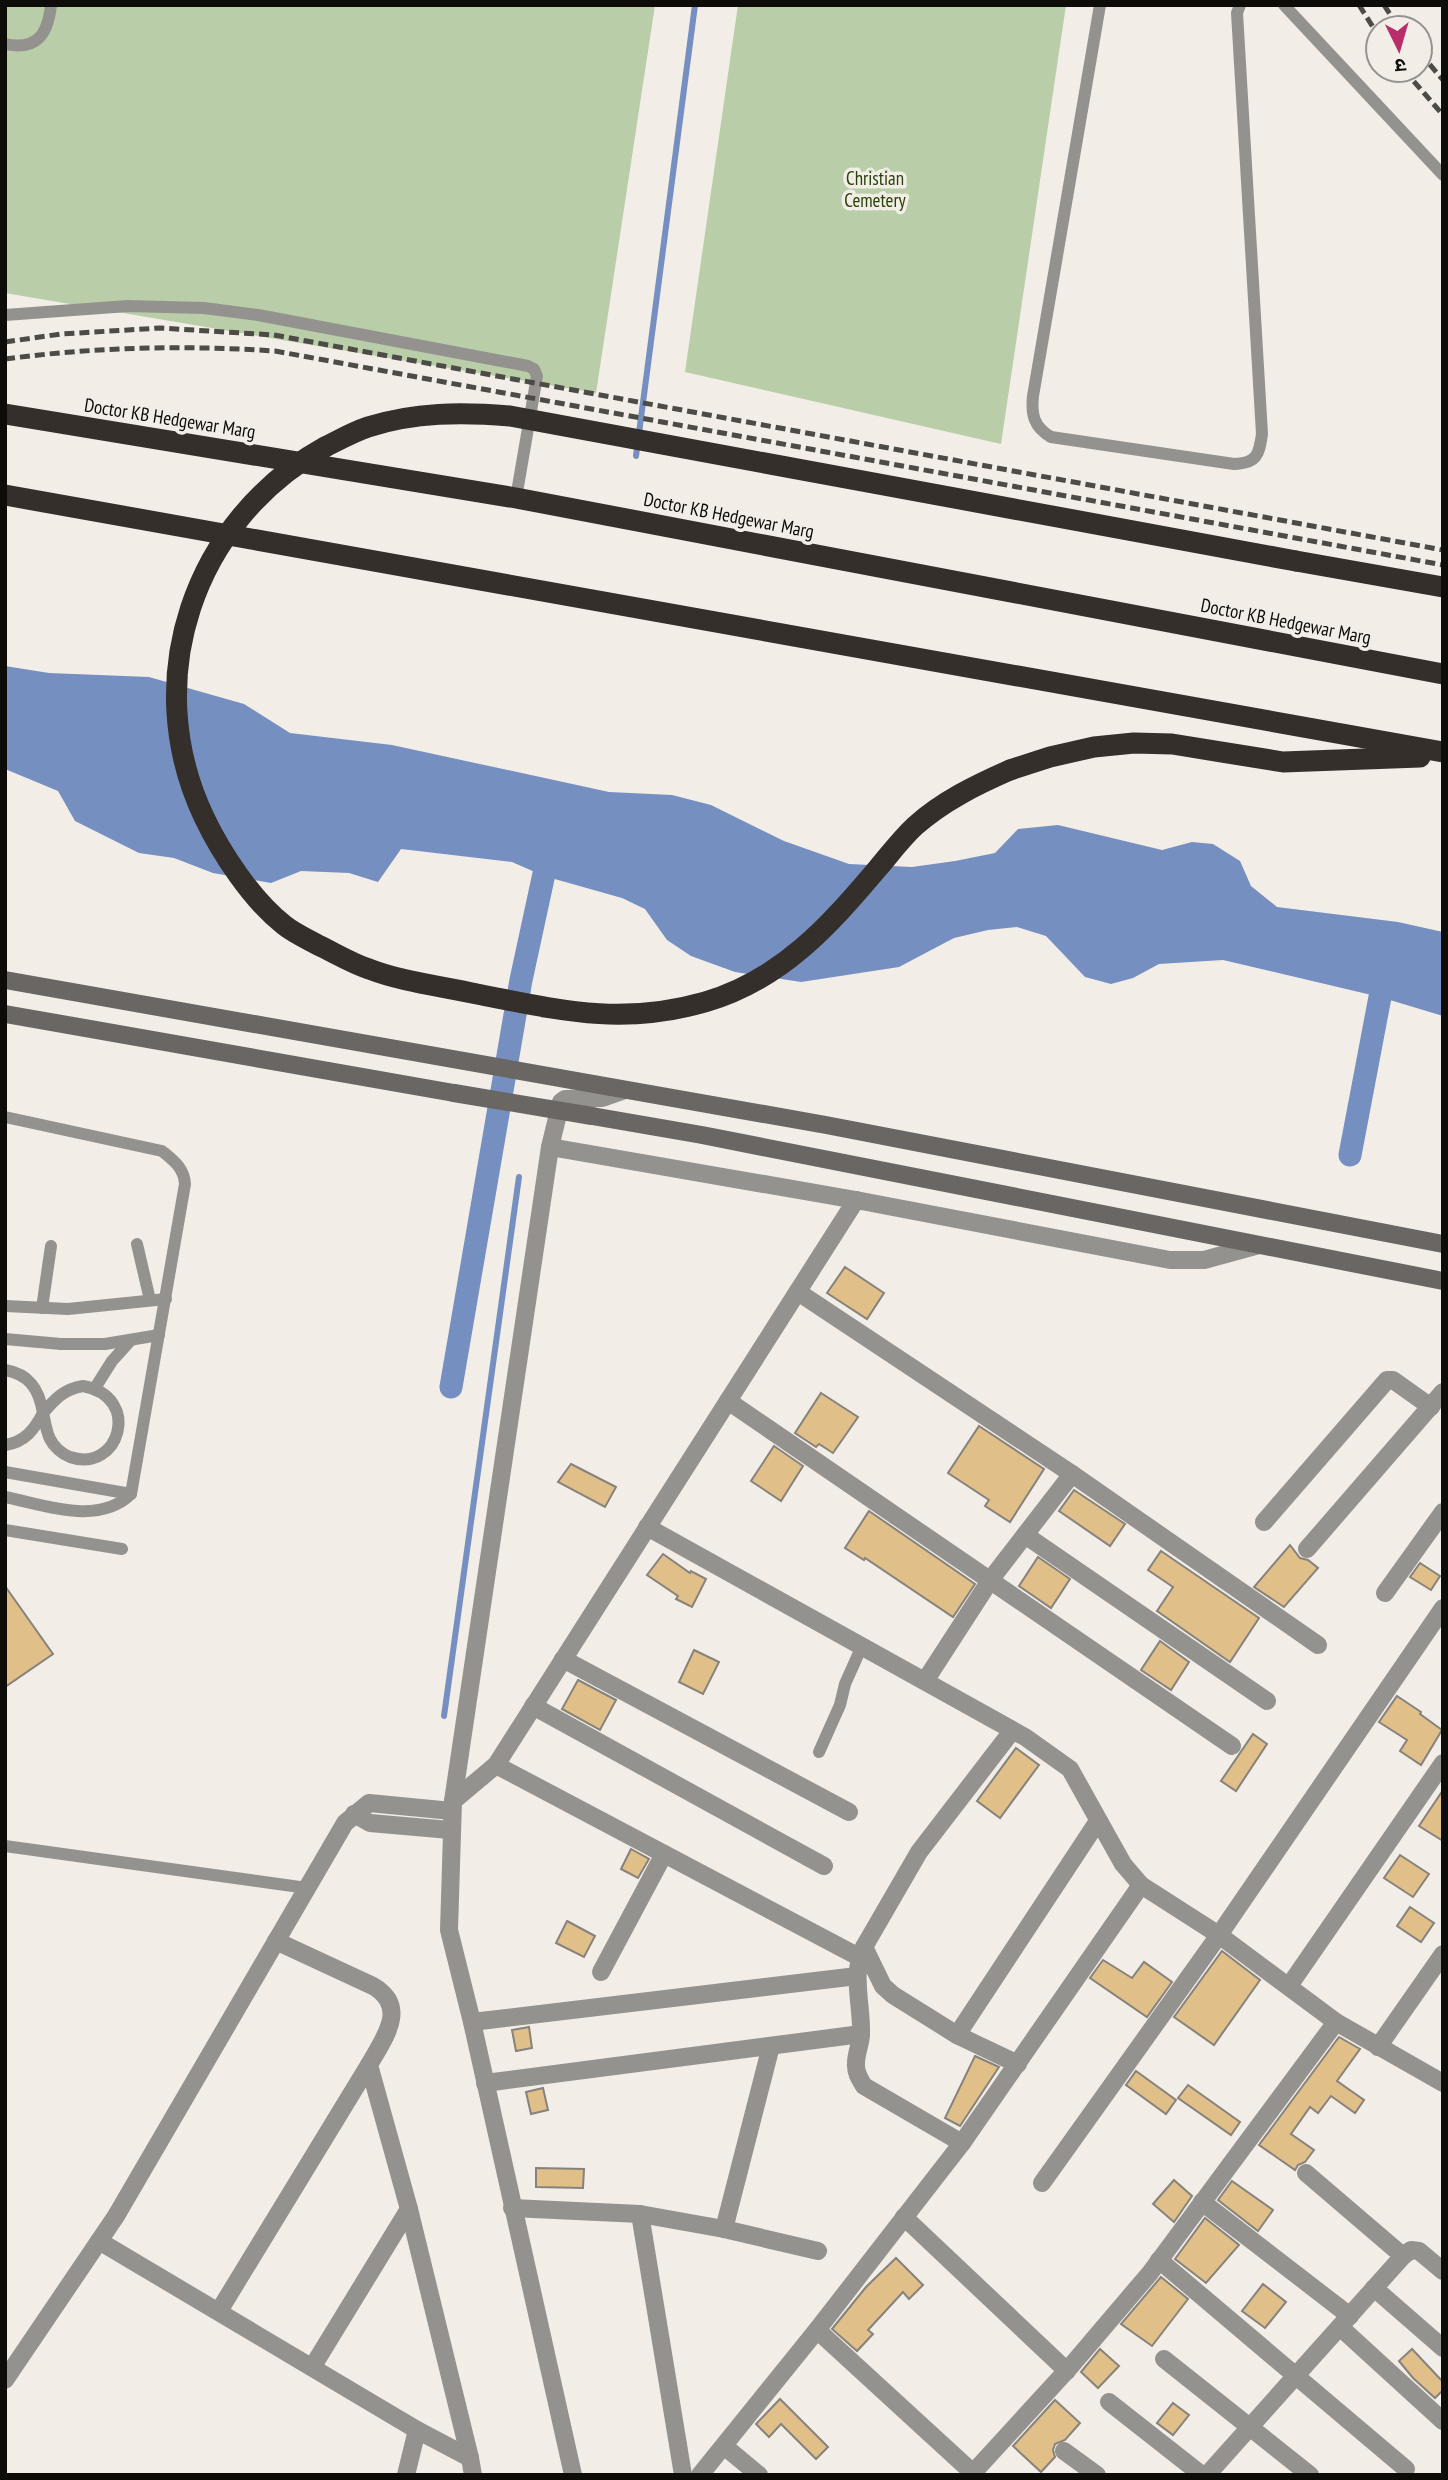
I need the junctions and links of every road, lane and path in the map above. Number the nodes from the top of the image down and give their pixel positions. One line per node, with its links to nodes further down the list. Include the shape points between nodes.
1 (51, 5): 5 (lane, via 42,36 29,45)
2 (1100, 5): 3 (lane, via 1033,396 1033,418 1039,430 1051,437 1234,464 1255,458 1262,434)
3 (1240, 5)
4 (1284, 5): 6 (lane)
5 (5, 44)
6 (1443, 175)
7 (5, 315): 10 (lane, via 128,306 204,308 528,366 537,376)
8 (5, 414): 10 (highway, Doctor KB Hedgewar Marg)
9 (5, 495): 13 (highway)
10 (516, 498): 12 (highway, Doctor KB Hedgewar Marg)
11 (1443, 587): 13 (highway, bridge, via 510,416 407,417 366,428 308,456 278,477 221,541 189,612 175,706 186,772 197,802 227,858 284,925 368,969 403,979 569,1012 634,1016 707,1002 766,976 814,940 916,825 972,787 1049,757 1134,743 1172,744 1283,761)
12 (1443, 674)
13 (1443, 754)
14 (5, 980): 16 (main road)
15 (5, 1014): 22 (main road, bridge, via 715,1138)
16 (625, 1090): 18 (street, via 602,1098 570,1097 561,1102); 21 (main road)
17 (5, 1117): 26 (lane, via 162,1151 176,1162 185,1184)
18 (550, 1147): 19 (street); 67 (street)
19 (856, 1200): 22 (street, via 1170,1260 1204,1260); 25 (street)
20 (137, 1244): 27 (lane)
21 (1443, 1244)
22 (1259, 1245): 24 (main road)
23 (51, 1246): 29 (lane)
24 (1443, 1281)
25 (798, 1292): 36 (street); 41 (street)
26 (166, 1298): 27 (lane); 30 (lane)
27 (150, 1300): 29 (lane)
28 (5, 1306): 29 (lane)
29 (42, 1308)
30 (159, 1335): 32 (lane); 42 (lane)
31 (5, 1339): 32 (lane, via 61,1344)
32 (131, 1340): 34 (lane)
33 (5, 1370): 38 (lane, via 29,1379)
34 (95, 1388): 38 (lane, via 71,1388); 38 (lane, via 113,1403 119,1426 116,1438 100,1455 88,1459 65,1455 49,1437)
35 (1443, 1392): 37 (street)
36 (728, 1401): 46 (street); 51 (street)
37 (1431, 1407): 45 (street, via 1387,1380); 50 (street)
38 (43, 1412): 39 (lane, via 30,1434)
39 (5, 1444)
40 (5, 1472): 42 (lane)
41 (1072, 1475): 48 (street); 54 (street)
42 (131, 1494): 43 (lane, via 107,1510 86,1512)
43 (5, 1497)
44 (1443, 1512): 52 (street)
45 (1264, 1522)
46 (647, 1527): 55 (street); 56 (street)
47 (5, 1530): 49 (lane)
48 (1025, 1535): 51 (street); 58 (street)
49 (122, 1549)
50 (1307, 1549)
51 (991, 1579): 57 (street); 61 (street)
52 (1385, 1593)
53 (1443, 1608): 74 (street)
54 (1318, 1645)
55 (862, 1646): 57 (street); 62 (lane)
56 (563, 1659): 59 (street); 66 (street)
57 (925, 1681): 60 (street)
58 (1267, 1701)
59 (533, 1706): 64 (street); 71 (street)
60 (1012, 1731): 68 (street, via 1070,1769); 76 (street, via 919,1852)
61 (1232, 1746)
62 (819, 1752)
63 (1443, 1763): 65 (street)
64 (496, 1765): 67 (street); 70 (street)
65 (1435, 1789): 80 (street)
66 (849, 1812)
67 (445, 1816): 73 (street, via 364,1814 345,1823); 82 (street, via 449,1930)
68 (1098, 1821): 72 (street); 84 (street)
69 (5, 1846): 73 (lane)
70 (664, 1854): 76 (street); 78 (street)
71 (824, 1866)
72 (1141, 1885): 74 (street); 87 (street)
73 (307, 1888): 75 (street)
74 (1219, 1935): 80 (street); 93 (street)
75 (275, 1941): 88 (street, via 373,1986 390,2002 388,2029); 100 (street)
76 (862, 1952): 79 (street); 84 (street, via 893,1995)
77 (1443, 1954): 86 (street)
78 (601, 1972)
79 (857, 1976): 82 (street); 83 (street)
80 (1289, 1986): 81 (street)
81 (1336, 2021): 86 (street); 94 (street)
82 (472, 2022): 89 (street)
83 (861, 2034): 85 (street); 91 (street, via 855,2064 864,2086)
84 (957, 2035): 87 (street)
85 (771, 2046): 89 (street); 99 (street)
86 (1378, 2047): 90 (street)
87 (1018, 2064): 91 (street)
88 (369, 2065): 96 (street); 106 (street)
89 (485, 2083): 95 (street)
90 (1443, 2084)
91 (962, 2143): 98 (street)
92 (1306, 2172): 102 (street)
93 (1042, 2183)
94 (1202, 2202): 103 (street); 107 (street)
95 (512, 2208): 97 (street); 125 (street)
96 (409, 2209): 111 (street); 121 (street)
97 (640, 2214): 99 (street); 126 (street)
98 (904, 2217): 108 (street); 112 (street)
99 (724, 2229): 101 (street)
100 (99, 2241): 106 (street); 114 (street)
101 (818, 2252)
102 (1403, 2256): 104 (street, via 1410,2250 1419,2251); 105 (street)
103 (1159, 2260): 112 (street); 113 (street)
104 (1443, 2272)
105 (1374, 2288): 107 (street); 109 (street)
106 (219, 2311): 111 (street)
107 (1345, 2322): 113 (street); 116 (street)
108 (817, 2330): 119 (street); 123 (street)
109 (1443, 2348)
110 (1164, 2359): 117 (street)
111 (313, 2366): 118 (street)
112 (1066, 2371): 123 (street)
113 (1296, 2376): 117 (street); 122 (street)
114 (5, 2379)
115 (1109, 2402): 130 (street)
116 (1443, 2421)
117 (1251, 2426): 131 (street); 132 (street)
118 (417, 2430): 121 (street); 124 (street)
119 (724, 2446): 127 (street); 128 (street)
120 (1064, 2451): 129 (street)
121 (472, 2466)
122 (1406, 2469)
123 (972, 2474)
124 (406, 2475)
125 (573, 2475)
126 (683, 2475)
127 (700, 2475)
128 (759, 2475)
129 (1097, 2475)
130 (1202, 2475)
131 (1207, 2475)
132 (1310, 2475)

